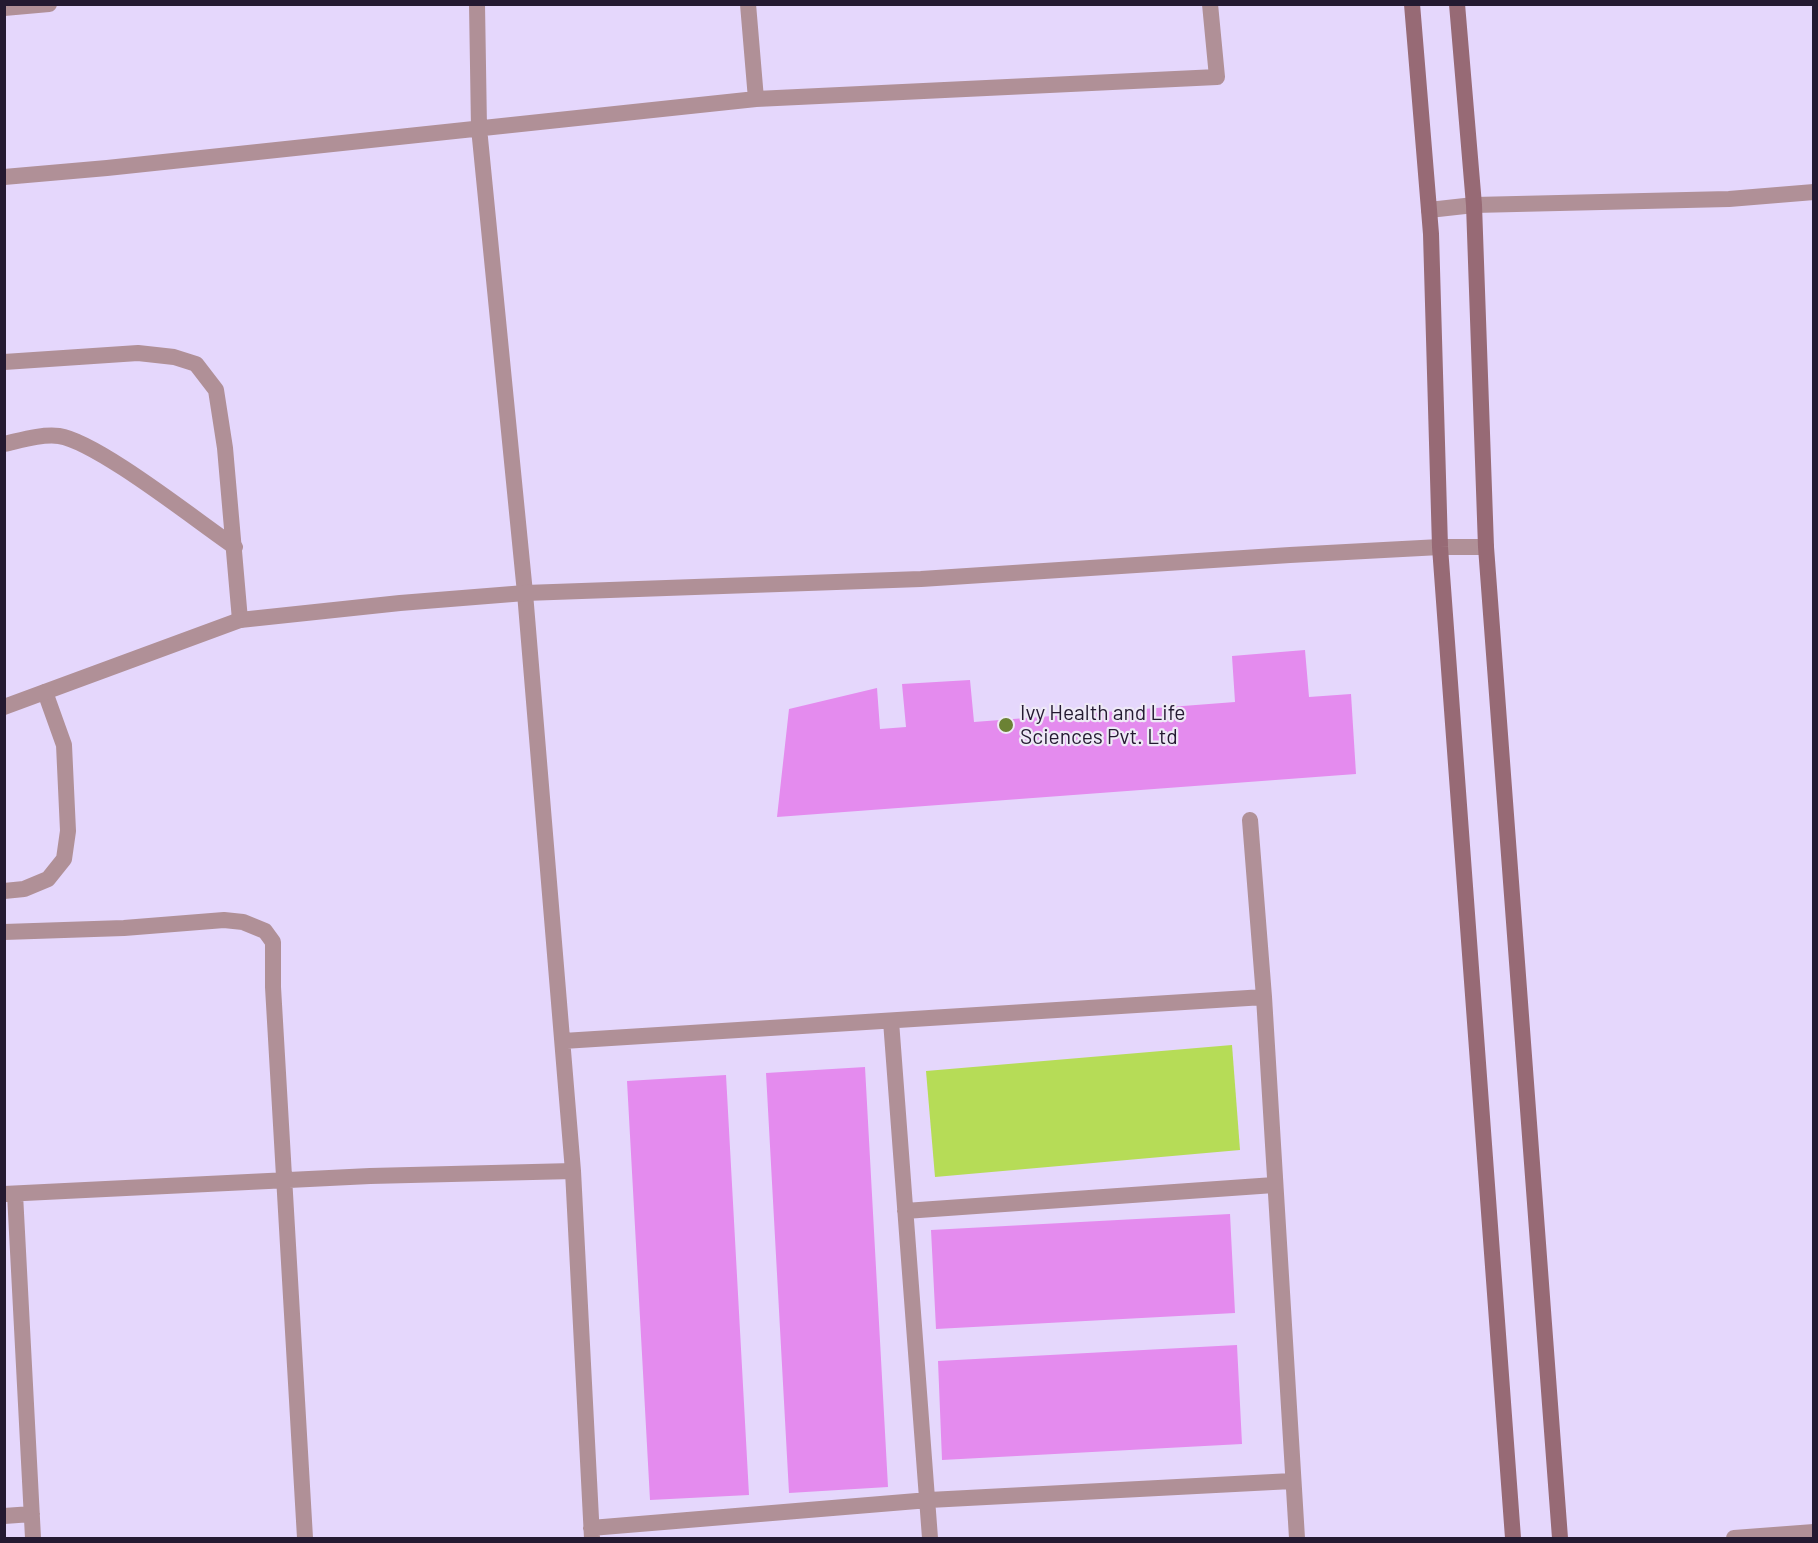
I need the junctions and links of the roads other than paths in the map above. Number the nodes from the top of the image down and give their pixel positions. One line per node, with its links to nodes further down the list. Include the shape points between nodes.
1 (49, 4): 7 (street)
2 (477, 4): 9 (street)
3 (748, 4): 8 (street)
4 (1210, 4): 8 (street, via 1217,76)
5 (1412, 4): 13 (main road)
6 (1457, 4): 12 (main road)
7 (4, 8)
8 (756, 99): 9 (street)
9 (479, 128): 10 (street); 19 (street)
10 (4, 177)
11 (1814, 192): 12 (street, via 1729,200)
12 (1474, 205): 13 (street); 18 (main road)
13 (1429, 210): 17 (main road)
14 (4, 362): 16 (street, via 138,353 196,364 216,390)
15 (4, 444): 16 (street, via 59,436 76,442)
16 (235, 547): 20 (street)
17 (1440, 547): 18 (street); 19 (street, via 921,579); 44 (main road)
18 (1486, 547): 45 (main road)
19 (525, 594): 20 (street); 28 (street)
20 (240, 620): 21 (street)
21 (45, 692): 22 (street); 24 (street, via 64,745 68,831 64,859 48,879 24,889)
22 (4, 707)
23 (1250, 820): 26 (street)
24 (4, 891)
25 (4, 932): 30 (street, via 224,920 243,922 264,931 273,942)
26 (1264, 997): 27 (street); 31 (street)
27 (891, 1021): 28 (street); 33 (street)
28 (563, 1041): 29 (street)
29 (573, 1171): 30 (street); 39 (street)
30 (284, 1180): 32 (street); 41 (street)
31 (1274, 1185): 33 (street); 34 (street)
32 (10, 1194): 36 (street)
33 (905, 1211): 35 (street)
34 (1292, 1481): 35 (street); 43 (street)
35 (928, 1500): 39 (street); 42 (street)
36 (32, 1514): 37 (street); 40 (street)
37 (4, 1516)
38 (1814, 1532): 46 (street)
39 (591, 1533)
40 (33, 1539)
41 (305, 1539)
42 (930, 1539)
43 (1297, 1539)
44 (1513, 1539)
45 (1560, 1539)
46 (1734, 1539)

